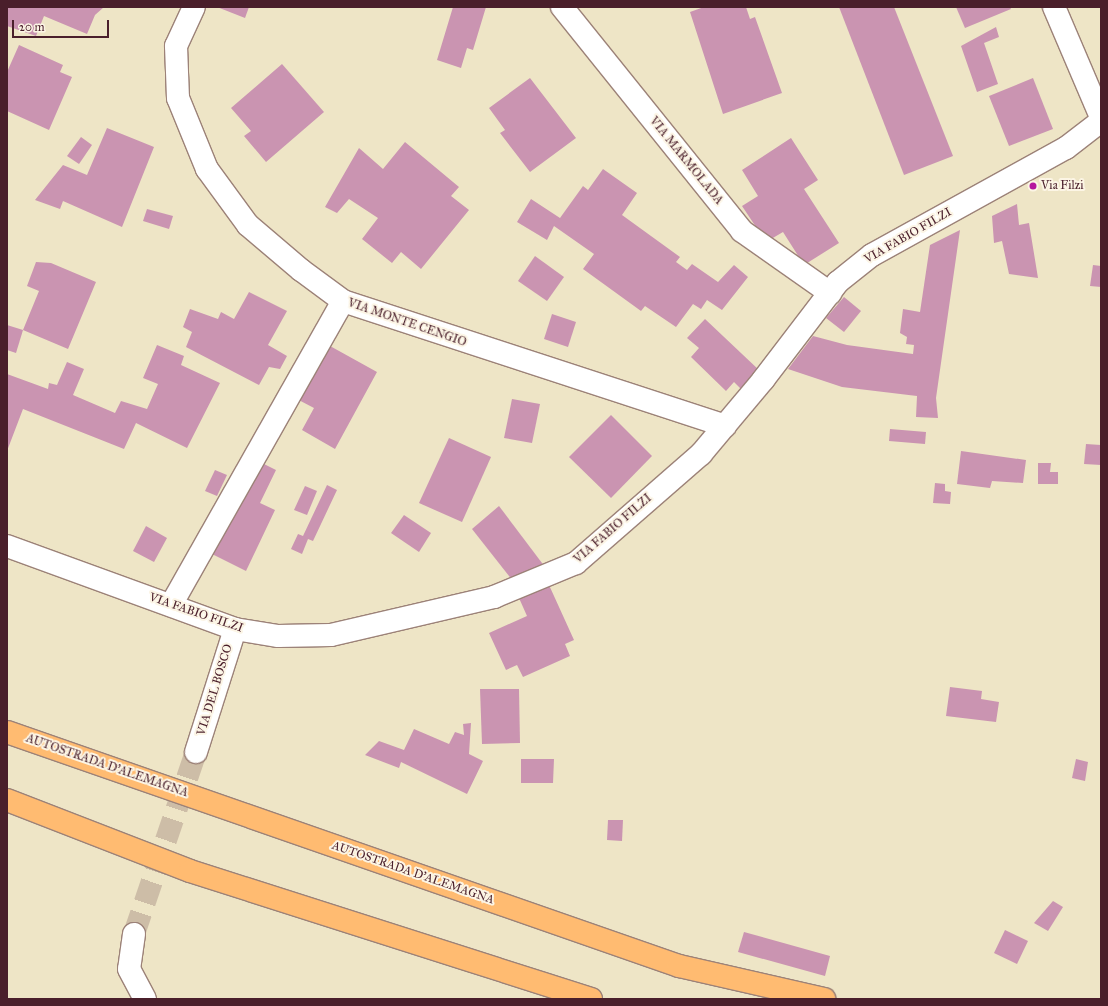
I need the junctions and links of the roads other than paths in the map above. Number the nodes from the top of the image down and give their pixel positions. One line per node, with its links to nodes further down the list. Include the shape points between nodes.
1 (194, 7): 7 (street, VIA MONTE CENGIO, via 176,46 178,98 207,169 248,225)
2 (562, 7): 6 (street, VIA MARMOLADA, via 742,232)
3 (1054, 7): 4 (street)
4 (1101, 117)
5 (1101, 121): 6 (street, VIA FABIO FILZI, via 1066,148 872,255 838,282)
6 (830, 293): 8 (street, VIA FABIO FILZI)
7 (343, 301): 8 (street, VIA MONTE CENGIO); 10 (street)
8 (725, 426): 11 (street, VIA FABIO FILZI, via 701,454 576,563 494,597 331,635 278,636)
9 (7, 546): 10 (street, VIA FABIO FILZI)
10 (171, 605): 11 (street, VIA FABIO FILZI)
11 (235, 629): 13 (street, VIA DEL BOSCO)
12 (7, 732): 18 (highway, AUTOSTRADA D'ALEMAGNA, via 679,966)
13 (196, 752)
14 (7, 800): 17 (highway, via 190,871)
15 (134, 934): 16 (street, via 129,969)
16 (145, 999)
17 (591, 999)
18 (824, 999)

